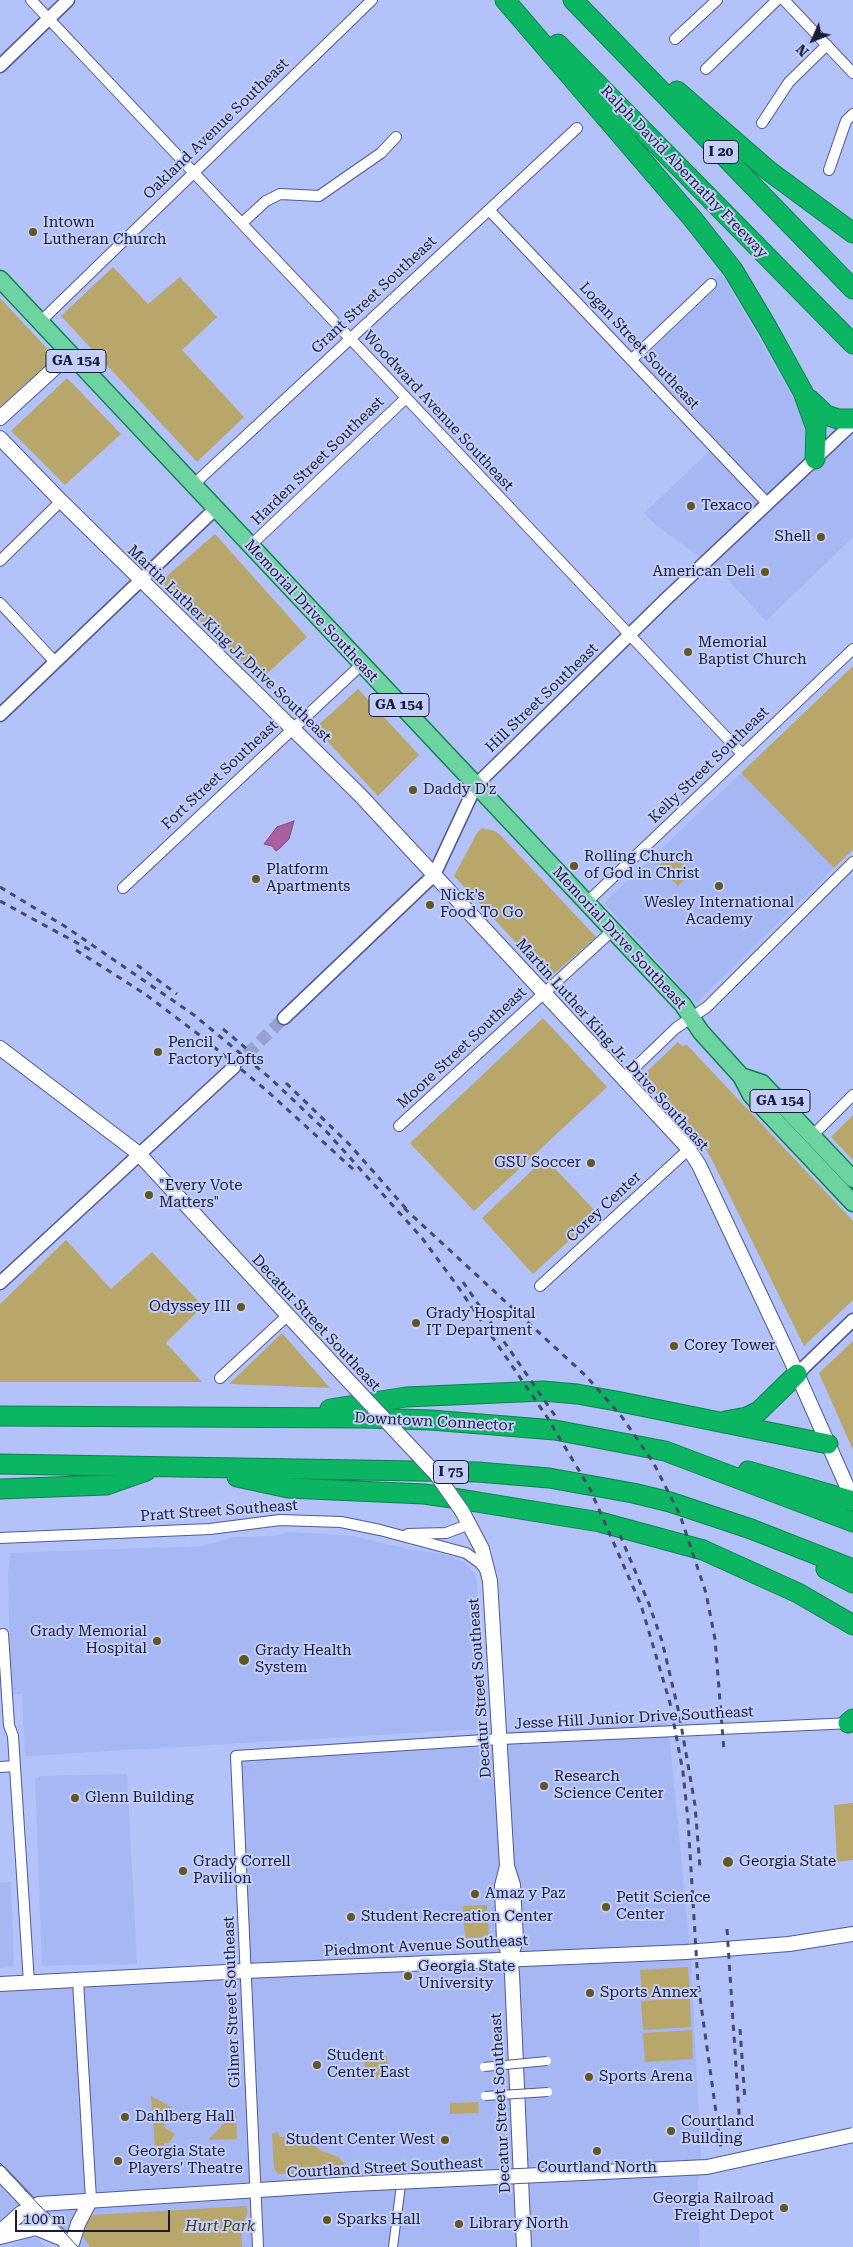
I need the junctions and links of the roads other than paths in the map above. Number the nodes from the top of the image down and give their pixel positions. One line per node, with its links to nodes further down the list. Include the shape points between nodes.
1 (31, 0): 11 (street, Woodward Avenue Southeast)
2 (68, 0): 11 (street)
3 (372, 0): 22 (street, Oakland Avenue Southeast)
4 (505, 0): 36 (highway, via 733,270)
5 (515, 0): 24 (highway, Ralph David Abernathy Freeway / I 20)
6 (573, 0): 10 (highway, I 20)
7 (717, 0): 12 (street)
8 (777, 0): 15 (street)
9 (784, 0): 13 (street)
10 (588, 16): 26 (highway, via 769,171); 29 (highway, I 20)
11 (49, 19): 14 (street); 22 (street, Woodward Avenue Southeast)
12 (675, 39)
13 (827, 46): 16 (street); 18 (street, via 789,82)
14 (0, 66)
15 (706, 69)
16 (853, 73)
17 (853, 114): 21 (street, via 846,121)
18 (762, 124)
19 (577, 128): 23 (street, Grant Street Southeast)
20 (396, 136): 25 (street, via 381,153 319,196 280,194 266,201)
21 (829, 170)
22 (194, 173): 25 (street, Woodward Avenue Southeast); 30 (street, Oakland Avenue Southeast)
23 (490, 210): 31 (street, Grant Street Southeast); 35 (street, Logan Street Southeast)
24 (723, 212): 32 (highway, Ralph David Abernathy Freeway / I 20); 34 (highway)
25 (242, 224): 31 (street, Woodward Avenue Southeast)
26 (853, 233)
27 (0, 279): 30 (main road, Memorial Drive Southeast / GA 154)
28 (711, 284): 35 (street)
29 (853, 289)
30 (40, 322): 33 (main road, Memorial Drive Southeast / GA 154)
31 (350, 339): 37 (street, Woodward Avenue Southeast); 42 (street, Grant Street Southeast)
32 (853, 344)
33 (70, 354): 38 (main road); 42 (main road, Memorial Drive Southeast / GA 154)
34 (853, 359)
35 (631, 360): 44 (street, Logan Street Southeast)
36 (803, 392): 39 (highway, via 819,411); 41 (highway, via 816,428)
37 (406, 398): 46 (street, Harden Street Southeast); 50 (street, Woodward Avenue Southeast)
38 (0, 418)
39 (853, 421): 41 (street, Hill Street Southeast)
40 (0, 438): 43 (main road, Martin Luther King Jr Drive Southeast)
41 (814, 459): 44 (street, Hill Street Southeast)
42 (193, 485): 45 (main road, Memorial Drive Southeast / GA 154)
43 (61, 501): 47 (street); 48 (main road, Martin Luther King Jr Drive Southeast)
44 (767, 503): 50 (street, Hill Street Southeast)
45 (215, 509): 46 (main road, Memorial Drive Southeast / GA 154); 48 (street)
46 (250, 546): 53 (main road, Memorial Drive Southeast / GA 154)
47 (0, 561)
48 (141, 580): 52 (street); 55 (main road, Martin Luther King Jr Drive Southeast)
49 (0, 603): 52 (street)
50 (629, 635): 56 (street, Woodward Avenue Southeast); 57 (street, Hill Street Southeast)
51 (853, 649): 56 (street, Kelly Street Southeast)
52 (56, 662): 54 (street)
53 (362, 665): 55 (street, Fort Street Southeast); 57 (main road, Memorial Drive Southeast / GA 154)
54 (0, 715)
55 (292, 728): 59 (main road, Martin Luther King Jr Drive Southeast); 60 (street, Fort Street Southeast)
56 (742, 754): 61 (street, Kelly Street Southeast)
57 (476, 785): 59 (street, Hill Street Southeast); 61 (main road, Memorial Drive Southeast / GA 154)
58 (851, 868): 65 (street)
59 (434, 875): 63 (main road, Martin Luther King Jr. Drive Southeast); 64 (street, Hill Street Southeast)
60 (123, 888)
61 (586, 903): 62 (main road, Memorial Drive Southeast / GA 154)
62 (612, 931): 63 (street, Moore Street Southeast); 65 (main road, Memorial Drive Southeast / GA 154)
63 (544, 993): 69 (main road, Martin Luther King Jr. Drive Southeast); 71 (street, Moore Street Southeast)
64 (284, 1018)
65 (692, 1018): 68 (main road, Memorial Drive Southeast / GA 154, via 700,1032); 69 (street, via 676,1028)
66 (0, 1048): 74 (main road, Decatur Street Southeast)
67 (234, 1067): 74 (street)
68 (741, 1076): 72 (main road, Memorial Drive Southeast / GA 154, via 762,1083); 76 (main road, Memorial Drive Southeast / GA 154, via 751,1095)
69 (624, 1078): 73 (main road, Martin Luther King Jr. Drive Southeast)
70 (853, 1095): 72 (street)
71 (399, 1126)
72 (812, 1135): 75 (main road, Memorial Drive Southeast / GA 154)
73 (689, 1149): 78 (street, Corey Center); 81 (main road, Martin Luther King Jr. Drive Southeast)
74 (138, 1153): 77 (street); 79 (main road, Decatur Street Southeast)
75 (853, 1178)
76 (853, 1203)
77 (0, 1283)
78 (540, 1286)
79 (287, 1316): 82 (street); 95 (main road, Decatur Street Southeast, bridge, via 436,1474)
80 (853, 1320): 81 (street)
81 (797, 1374): 85 (highway, via 759,1411 747,1417); 86 (main road, Martin Luther King Jr. Drive Southeast)
82 (220, 1378)
83 (0, 1416): 84 (highway, Downtown Connector)
84 (269, 1416): 85 (highway, via 406,1397 543,1391 577,1394); 87 (highway, Downtown Connector, via 494,1424 594,1436)
85 (717, 1422): 86 (highway)
86 (828, 1444): 92 (main road)
87 (664, 1451): 92 (highway); 94 (highway, Downtown Connector)
88 (0, 1464): 89 (highway, I 75)
89 (157, 1467): 90 (highway, I 75); 91 (highway, via 106,1485)
90 (191, 1468): 93 (highway, I 75, via 514,1474 633,1492); 101 (highway, via 288,1488 424,1494 600,1522 703,1550 798,1593)
91 (0, 1488)
92 (853, 1500)
93 (707, 1514): 98 (highway, I 75); 100 (highway, via 766,1539)
94 (853, 1522)
95 (470, 1524): 96 (street, via 446,1533); 99 (main road, Decatur Street Southeast, via 482,1549)
96 (397, 1534): 97 (street, Pratt Street Southeast, via 341,1522 280,1520 210,1529); 99 (street, Pratt Street Southeast, via 466,1553)
97 (0, 1538)
98 (853, 1569)
99 (488, 1574): 104 (main road, Decatur Street Southeast)
100 (853, 1584)
101 (853, 1624)
102 (3, 1634): 106 (street, via 8,1726 13,1736)
103 (851, 1722): 104 (street, Jesse Hill Junior Drive Southeast)
104 (500, 1739): 105 (street, Jesse Hill Junior Drive Southeast); 109 (main road, Decatur Street Southeast, via 507,1866 513,1885 516,1940)
105 (236, 1756): 110 (street, Gilmer Street Southeast)
106 (15, 1766): 107 (street); 112 (street)
107 (0, 1767)
108 (853, 1934): 109 (main road, Piedmont Avenue Southeast, via 789,1944 686,1952)
109 (510, 1958): 110 (main road, Piedmont Avenue Southeast); 129 (main road, Decatur Street Southeast)
110 (244, 1971): 111 (main road, Piedmont Avenue Southeast); 121 (street, Gilmer Street Southeast)
111 (78, 1981): 112 (main road, Piedmont Avenue Southeast); 122 (street)
112 (29, 1983): 113 (main road, Piedmont Avenue Southeast)
113 (0, 1984)
114 (546, 2062): 115 (street, bridge)
115 (484, 2067)
116 (548, 2092): 117 (street, bridge)
117 (485, 2096)
118 (853, 2135): 121 (main road, Courtland Street Southeast, bridge, via 707,2167 353,2184)
119 (0, 2173): 123 (main road)
120 (401, 2185): 128 (street)
121 (255, 2192): 122 (main road, Courtland Street Southeast); 127 (street, Gilmer Street Southeast)
122 (91, 2199): 123 (main road, Courtland Street Southeast); 126 (main road)
123 (32, 2207): 124 (main road); 126 (main road)
124 (0, 2232)
125 (0, 2237): 126 (main road, via 36,2228)
126 (67, 2244)
127 (258, 2247)
128 (393, 2247)
129 (524, 2247)

